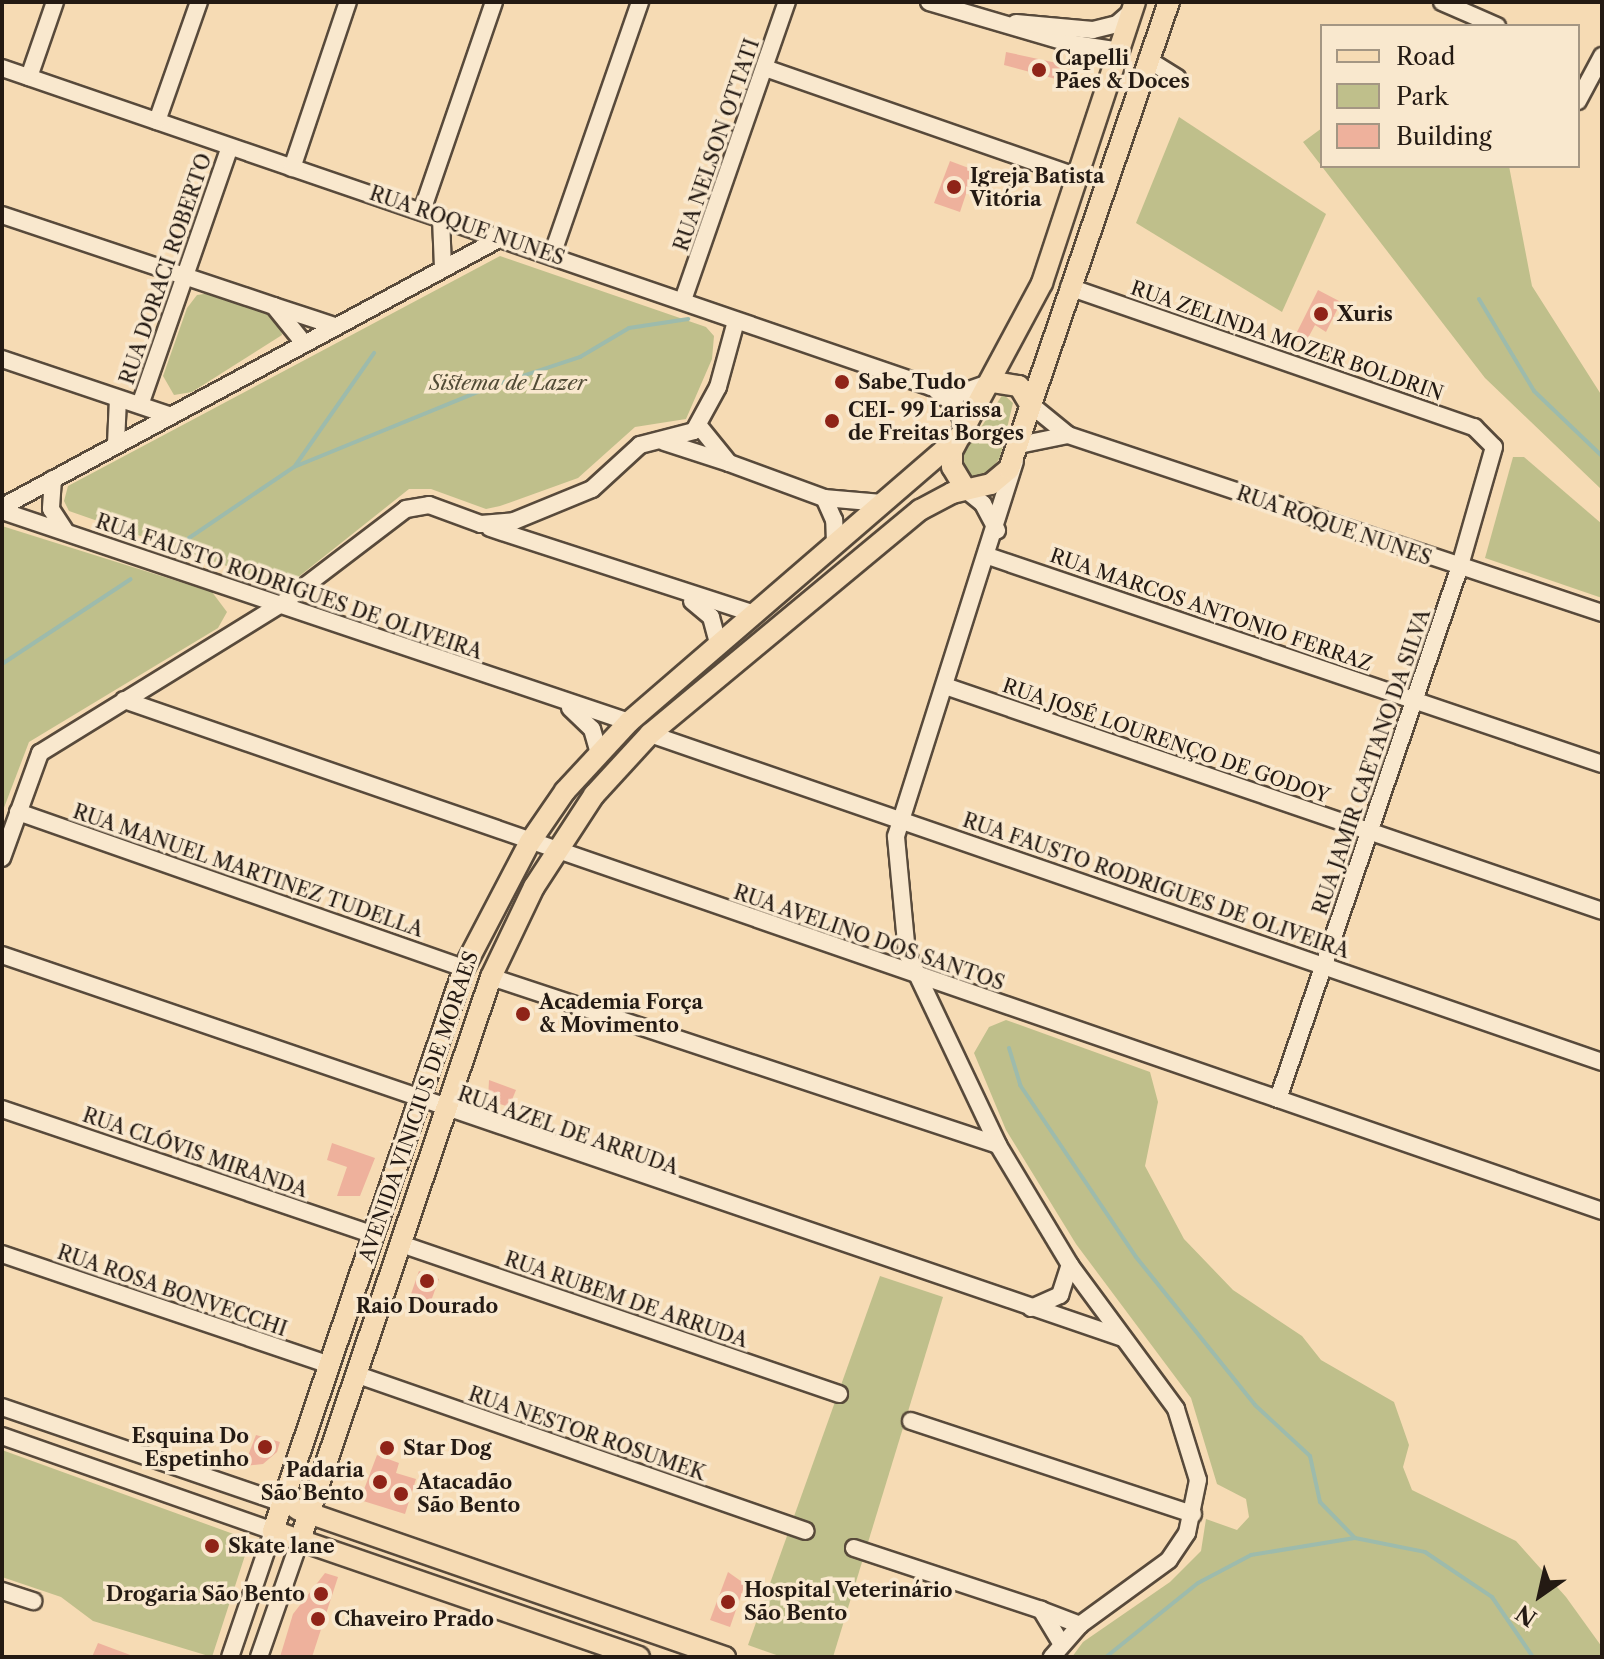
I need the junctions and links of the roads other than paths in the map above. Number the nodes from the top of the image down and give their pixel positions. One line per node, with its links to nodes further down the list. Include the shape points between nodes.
1 (55, 2): 20 (street)
2 (199, 2): 23 (street)
3 (348, 2): 25 (street)
4 (494, 2): 27 (street)
5 (640, 2): 31 (street)
6 (787, 2): 19 (street, RUA NELSON OTTATI)
7 (929, 2): 12 (street)
8 (1169, 2): 14 (main road)
9 (1442, 2): 11 (street)
10 (1133, 6): 12 (street, via 1117,24 1093,30); 15 (main road, AVENIDA VINICIUS DE MORAES)
11 (1472, 8): 13 (street)
12 (978, 18): 15 (street)
13 (1494, 24)
14 (1150, 50): 15 (main road); 21 (street); 34 (main road)
15 (1120, 51): 26 (main road, AVENIDA VINICIUS DE MORAES)
16 (1580, 61): 17 (street)
17 (1600, 65): 22 (street)
18 (2, 68): 20 (street, RUA ROQUE NUNES)
19 (765, 68): 26 (street); 35 (street, RUA NELSON OTTATI)
20 (29, 77): 23 (street, RUA ROQUE NUNES)
21 (1178, 78)
22 (1580, 98)
23 (157, 121): 24 (street, RUA ROQUE NUNES)
24 (230, 147): 25 (street, RUA ROQUE NUNES); 33 (street, RUA DORACI ROBERTO)
25 (292, 168): 27 (street, RUA ROQUE NUNES)
26 (1078, 177): 41 (main road, AVENIDA VINICIUS DE MORAES, via 1042,283)
27 (422, 211): 29 (street, RUA ROQUE NUNES)
28 (2, 215): 33 (street)
29 (441, 218): 30 (street, RUA ROQUE NUNES); 32 (street)
30 (499, 239): 31 (street, RUA ROQUE NUNES); 32 (street)
31 (552, 255): 35 (street, RUA ROQUE NUNES)
32 (443, 268): 38 (street)
33 (186, 277): 36 (street); 45 (street, RUA DORACI ROBERTO)
34 (1069, 287): 44 (main road); 50 (street, RUA ZELINDA MOZER BOLDRIN, via 1474,427)
35 (683, 300): 37 (street, RUA ROQUE NUNES)
36 (274, 306): 38 (street); 39 (street)
37 (736, 321): 42 (street, RUA ROQUE NUNES); 47 (street, via 718,387)
38 (335, 326): 39 (street)
39 (303, 342): 46 (street)
40 (2, 359): 43 (street)
41 (993, 382): 42 (street, RUA ROQUE NUNES, via 960,393); 44 (main road, RUA ROQUE NUNES, via 1019,386); 48 (main road, AVENIDA VINICIUS DE MORAES)
42 (931, 387): 48 (street, RUA ROQUE NUNES, via 957,407)
43 (118, 399): 45 (street); 52 (street)
44 (1030, 404): 49 (street, RUA ROQUE NUNES); 53 (main road)
45 (140, 405): 46 (street)
46 (168, 415): 52 (street)
47 (699, 426): 51 (street); 54 (street)
48 (963, 432): 56 (main road, AVENIDA VINICIUS DE MORAES, via 951,461); 58 (main road, AVENIDA VINICIUS DE MORAES)
49 (1068, 435): 53 (street); 65 (street, RUA ROQUE NUNES)
50 (1489, 439): 65 (street, RUA JAMIR CAETANO DA SILVA, via 1496,455)
51 (659, 440): 54 (street); 60 (street, via 640,445 579,496 524,518)
52 (116, 444): 55 (street)
53 (1017, 452): 56 (main road, AVENIDA VINICIUS DE MORAES, via 991,484); 61 (street)
54 (729, 463): 57 (street)
55 (53, 479): 59 (street); 62 (street, via 51,509)
56 (966, 490): 61 (street, via 983,504); 70 (main road, AVENIDA VINICIUS DE MORAES, via 920,510)
57 (824, 498): 58 (street); 63 (street, via 834,520)
58 (882, 503): 63 (main road, AVENIDA VINICIUS DE MORAES)
59 (2, 509): 62 (street, RUA FAUSTO RODRIGUES DE OLIVEIRA)
60 (481, 524): 66 (street); 67 (street, via 416,504)
61 (997, 530): 64 (street)
62 (67, 533): 67 (street, RUA FAUSTO RODRIGUES DE OLIVEIRA)
63 (835, 543): 69 (main road, AVENIDA VINICIUS DE MORAES)
64 (988, 556): 72 (street); 73 (street, RUA MARCOS ANTONIO FERRAZ)
65 (1459, 569): 68 (street, RUA ROQUE NUNES); 73 (street, RUA JAMIR CAETANO DA SILVA)
66 (684, 595): 69 (street); 71 (street, via 711,617)
67 (280, 605): 74 (street); 75 (street, RUA FAUSTO RODRIGUES DE OLIVEIRA)
68 (1602, 613)
69 (754, 614): 70 (main road); 71 (main road, AVENIDA VINICIUS DE MORAES)
70 (771, 634): 76 (main road, AVENIDA VINICIUS DE MORAES)
71 (718, 644): 77 (main road, AVENIDA VINICIUS DE MORAES)
72 (945, 686): 83 (street); 84 (street, RUA JOSÉ LOURENÇO DE GODOY)
73 (1413, 699): 81 (street, RUA MARCOS ANTONIO FERRAZ); 84 (street, RUA JAMIR CAETANO DA SILVA)
74 (124, 700): 82 (street, via 40,753); 85 (street, RUA AVELINO DOS SANTOS)
75 (562, 702): 77 (street, RUA FAUSTO RODRIGUES DE OLIVEIRA); 80 (street, RUA FAUSTO RODRIGUES DE OLIVEIRA, via 585,719)
76 (672, 715): 78 (main road, AVENIDA VINICIUS DE MORAES); 79 (street)
77 (629, 722): 80 (main road, AVENIDA VINICIUS DE MORAES)
78 (650, 734): 79 (street, RUA FAUSTO RODRIGUES DE OLIVEIRA); 86 (main road, AVENIDA VINICIUS DE MORAES, via 594,795)
79 (696, 747): 83 (street, RUA FAUSTO RODRIGUES DE OLIVEIRA)
80 (599, 754): 85 (main road, AVENIDA VINICIUS DE MORAES)
81 (1602, 764)
82 (18, 812): 87 (street); 91 (street, RUA MANUEL MARTINEZ TUDELLA)
83 (901, 818): 90 (street, RUA FAUSTO RODRIGUES DE OLIVEIRA); 92 (street, via 897,858)
84 (1369, 833): 88 (street, RUA JOSÉ LOURENÇO DE GODOY); 90 (street, RUA JAMIR CAETANO DA SILVA)
85 (530, 842): 86 (street, RUA AVELINO DOS SANTOS); 91 (main road, AVENIDA VINICIUS DE MORAES)
86 (555, 852): 92 (street, RUA AVELINO DOS SANTOS); 93 (main road, AVENIDA VINICIUS DE MORAES)
87 (2, 858)
88 (1602, 911)
89 (2, 955): 96 (street, RUA AZEL DE ARRUDA)
90 (1324, 965): 94 (street, RUA FAUSTO RODRIGUES DE OLIVEIRA); 95 (street, RUA JAMIR CAETANO DA SILVA)
91 (464, 968): 96 (main road, AVENIDA VINICIUS DE MORAES)
92 (913, 975): 95 (street, RUA AVELINO DOS SANTOS); 99 (street)
93 (491, 977): 98 (main road, AVENIDA VINICIUS DE MORAES); 99 (street)
94 (1602, 1062)
95 (1278, 1099): 100 (street, RUA AVELINO DOS SANTOS)
96 (420, 1101): 98 (street, RUA AZEL DE ARRUDA); 101 (main road, AVENIDA VINICIUS DE MORAES)
97 (2, 1109): 101 (street, RUA CLÓVIS MIRANDA)
98 (446, 1111): 102 (main road, AVENIDA VINICIUS DE MORAES); 105 (street, RUA AZEL DE ARRUDA)
99 (998, 1145): 104 (street)
100 (1602, 1211)
101 (375, 1235): 107 (main road, AVENIDA VINICIUS DE MORAES)
102 (401, 1244): 108 (main road, AVENIDA VINICIUS DE MORAES); 109 (street, RUA RUBEM DE ARRUDA)
103 (2, 1254): 107 (street, RUA ROSA BONVECCHI)
104 (1070, 1265): 105 (street, via 1060,1295); 106 (street)
105 (1031, 1308): 106 (street, RUA AZEL DE ARRUDA)
106 (1123, 1338): 115 (street, via 1161,1385 1184,1428 1198,1480)
107 (329, 1365): 108 (main road); 113 (main road, AVENIDA VINICIUS DE MORAES)
108 (355, 1374): 114 (main road, AVENIDA VINICIUS DE MORAES); 117 (street, RUA NESTOR ROSUMEK)
109 (839, 1394)
110 (2, 1407): 113 (street)
111 (911, 1421): 115 (street)
112 (2, 1436): 116 (street)
113 (282, 1503): 114 (main road); 116 (main road, AVENIDA VINICIUS DE MORAES)
114 (309, 1513): 118 (main road, AVENIDA VINICIUS DE MORAES); 128 (main road)
115 (1193, 1514): 123 (street, via 1179,1548 1158,1572)
116 (273, 1531): 118 (main road); 125 (street, AVENIDA VINICIUS DE MORAES)
117 (805, 1531)
118 (300, 1540): 126 (street, AVENIDA VINICIUS DE MORAES); 127 (main road)
119 (854, 1548): 122 (street)
120 (2, 1591): 121 (street)
121 (33, 1601)
122 (1041, 1610): 123 (street); 124 (street)
123 (1080, 1625): 124 (street)
124 (1057, 1650)
125 (230, 1657)
126 (259, 1657)
127 (639, 1657)
128 (725, 1657)

